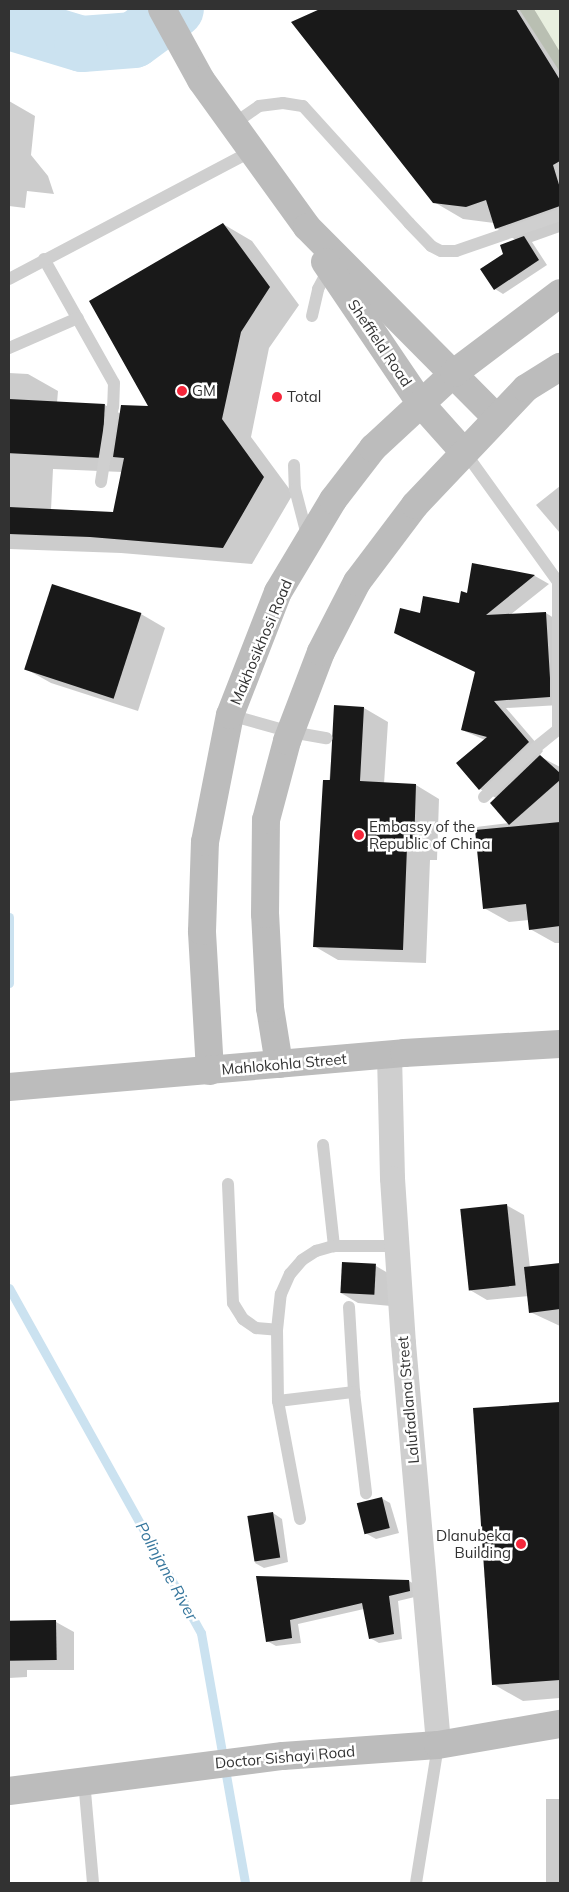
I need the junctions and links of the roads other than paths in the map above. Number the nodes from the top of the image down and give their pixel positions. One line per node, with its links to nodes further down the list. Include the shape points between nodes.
1 (162, 9): 2 (main road, Sheffield Road, via 201,80)
2 (232, 125): 3 (main road, Sheffield Road); 4 (lane, via 259,106 283,103 303,106 409,223 431,246 441,251 456,250)
3 (250, 152): 5 (main road, Sheffield Road); 6 (lane)
4 (560, 215)
5 (307, 227): 7 (main road, Sheffield Road); 14 (main road, Sheffield Road)
6 (44, 259): 8 (lane); 11 (lane)
7 (329, 268): 10 (lane, via 318,289); 15 (main road, Sheffield Road)
8 (9, 279)
9 (560, 293): 14 (main road, Makhosikhosi Road)
10 (312, 316)
11 (78, 318): 12 (lane); 19 (lane, via 114,383 114,406)
12 (9, 348)
13 (560, 367): 16 (main road, via 526,388)
14 (454, 373): 15 (main road, Makhosikhosi Road); 16 (main road, Sheffield Road)
15 (421, 404): 17 (main road, Sheffield Road); 20 (main road, Makhosikhosi Road, via 373,448 334,500)
16 (496, 417): 17 (main road)
17 (463, 450): 21 (lane); 24 (main road, via 414,505 357,582 321,652)
18 (294, 465): 20 (lane, via 295,489)
19 (101, 482)
20 (309, 541): 22 (main road, Makhosikhosi Road, via 278,592)
21 (559, 581): 23 (lane)
22 (230, 715): 24 (lane); 30 (main road, Makhosikhosi Road, via 205,842 202,931)
23 (559, 728): 26 (lane)
24 (291, 732): 25 (lane); 29 (main road, via 266,820 265,914 270,1008)
25 (326, 738)
26 (484, 797)
27 (560, 1044): 28 (main road, Mahlokohla Street)
28 (388, 1055): 29 (main road, Mahlokohla Street); 35 (street, Lalufadlana Street)
29 (279, 1064): 30 (main road, Mahlokohla Street)
30 (210, 1071): 31 (main road, Mahlokohla Street)
31 (9, 1086)
32 (323, 1144): 34 (lane)
33 (228, 1184): 37 (lane, via 233,1303 243,1319 256,1328)
34 (334, 1246): 35 (lane); 37 (lane, via 302,1260 290,1274 281,1294)
35 (398, 1246): 43 (street, Lalufadlana Street)
36 (349, 1307): 38 (lane)
37 (277, 1330): 39 (lane)
38 (354, 1392): 39 (lane); 40 (lane)
39 (278, 1400): 41 (lane)
40 (366, 1493)
41 (300, 1519)
42 (560, 1724): 43 (main road, Doctor Sishayi Road)
43 (438, 1745): 44 (main road, Doctor Sishayi Road, via 282,1756); 47 (lane)
44 (84, 1780): 45 (main road, Doctor Sishayi Road); 46 (lane)
45 (9, 1790)
46 (93, 1883)
47 (416, 1883)

